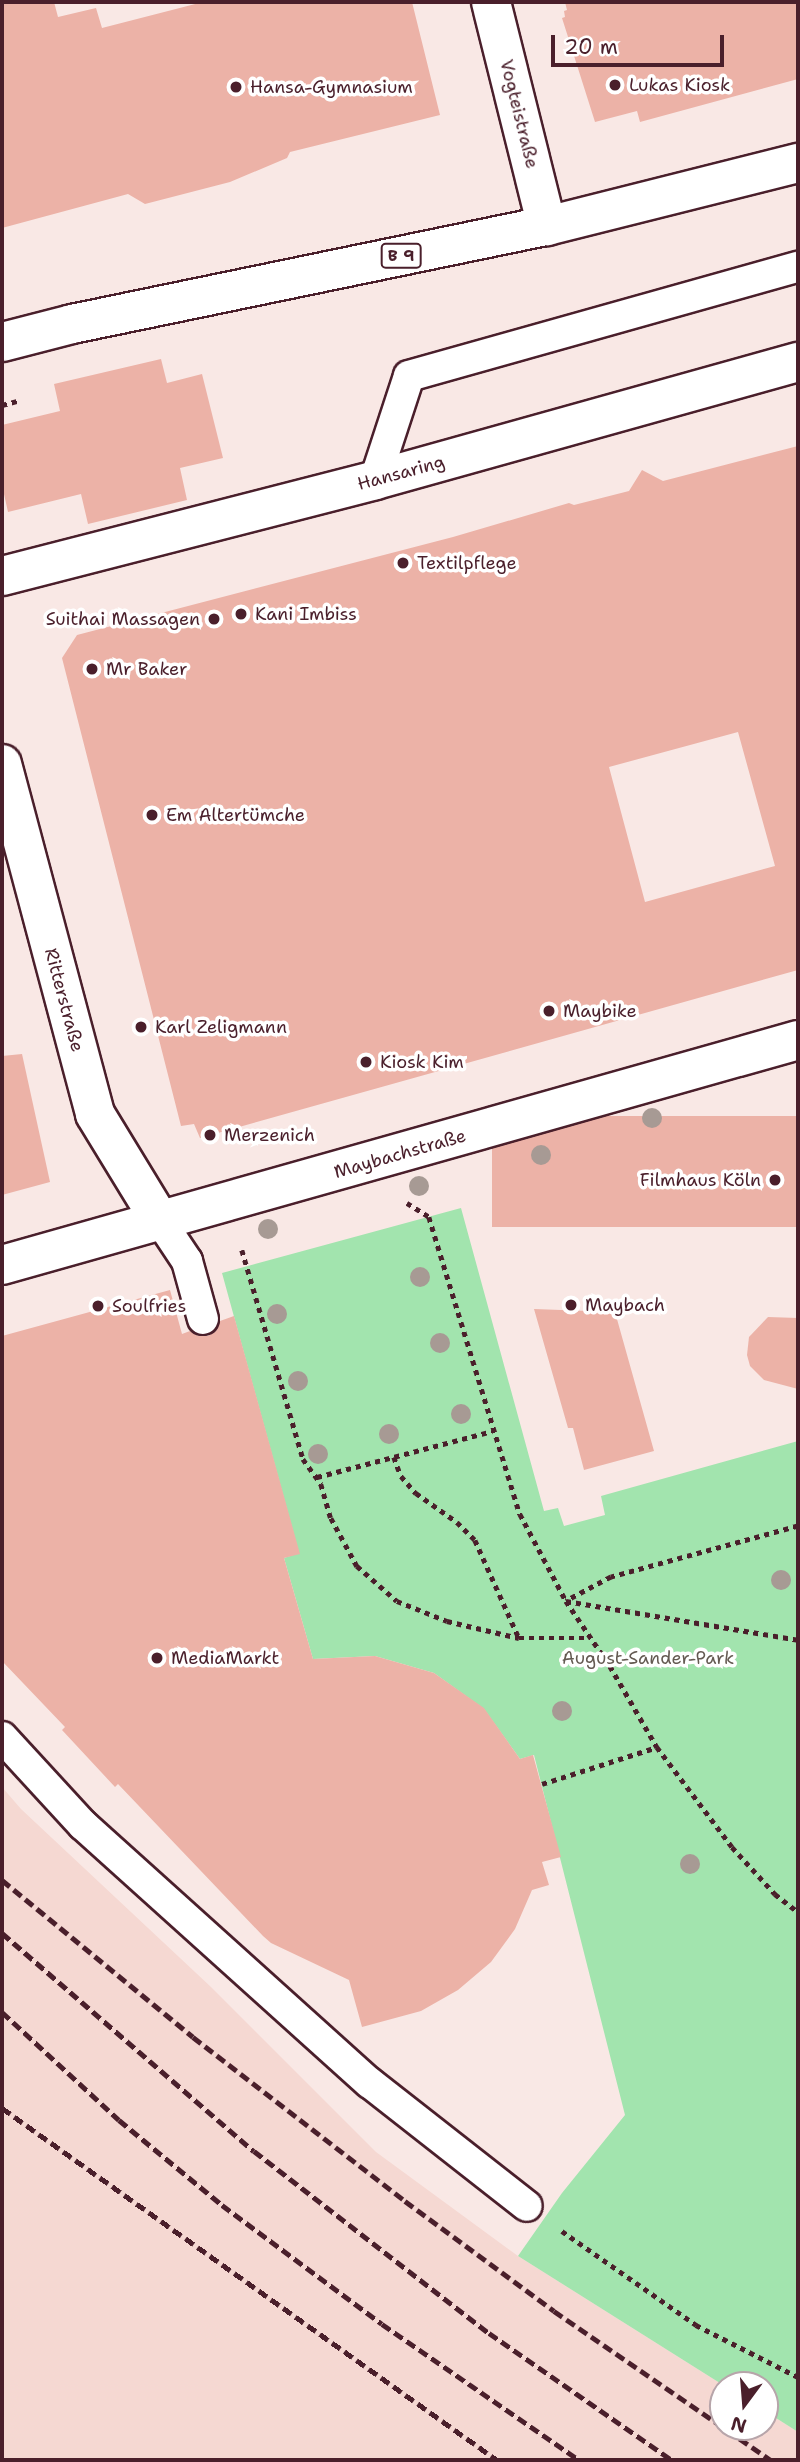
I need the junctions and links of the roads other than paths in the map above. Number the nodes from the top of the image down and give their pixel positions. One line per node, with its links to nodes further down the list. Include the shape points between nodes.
1 (492, 2): 3 (main road, Vogteistraße)
2 (798, 163): 3 (main road, B 9)
3 (547, 226): 5 (main road, B 9)
4 (798, 267): 7 (lane, via 409,376)
5 (2, 342)
6 (798, 362): 7 (main road, Hansaring)
7 (375, 480): 8 (main road, Hansaring)
8 (2, 576)
9 (2, 764): 11 (main road, Ritterstraße, via 95,1114)
10 (798, 1040): 11 (main road, Maybachstraße)
11 (161, 1222): 12 (main road, Maybachstraße); 13 (lane, via 187,1262)
12 (2, 1265)
13 (203, 1320)
14 (2, 1737): 15 (lane, via 83,1825 360,2074)
15 (527, 2206)

